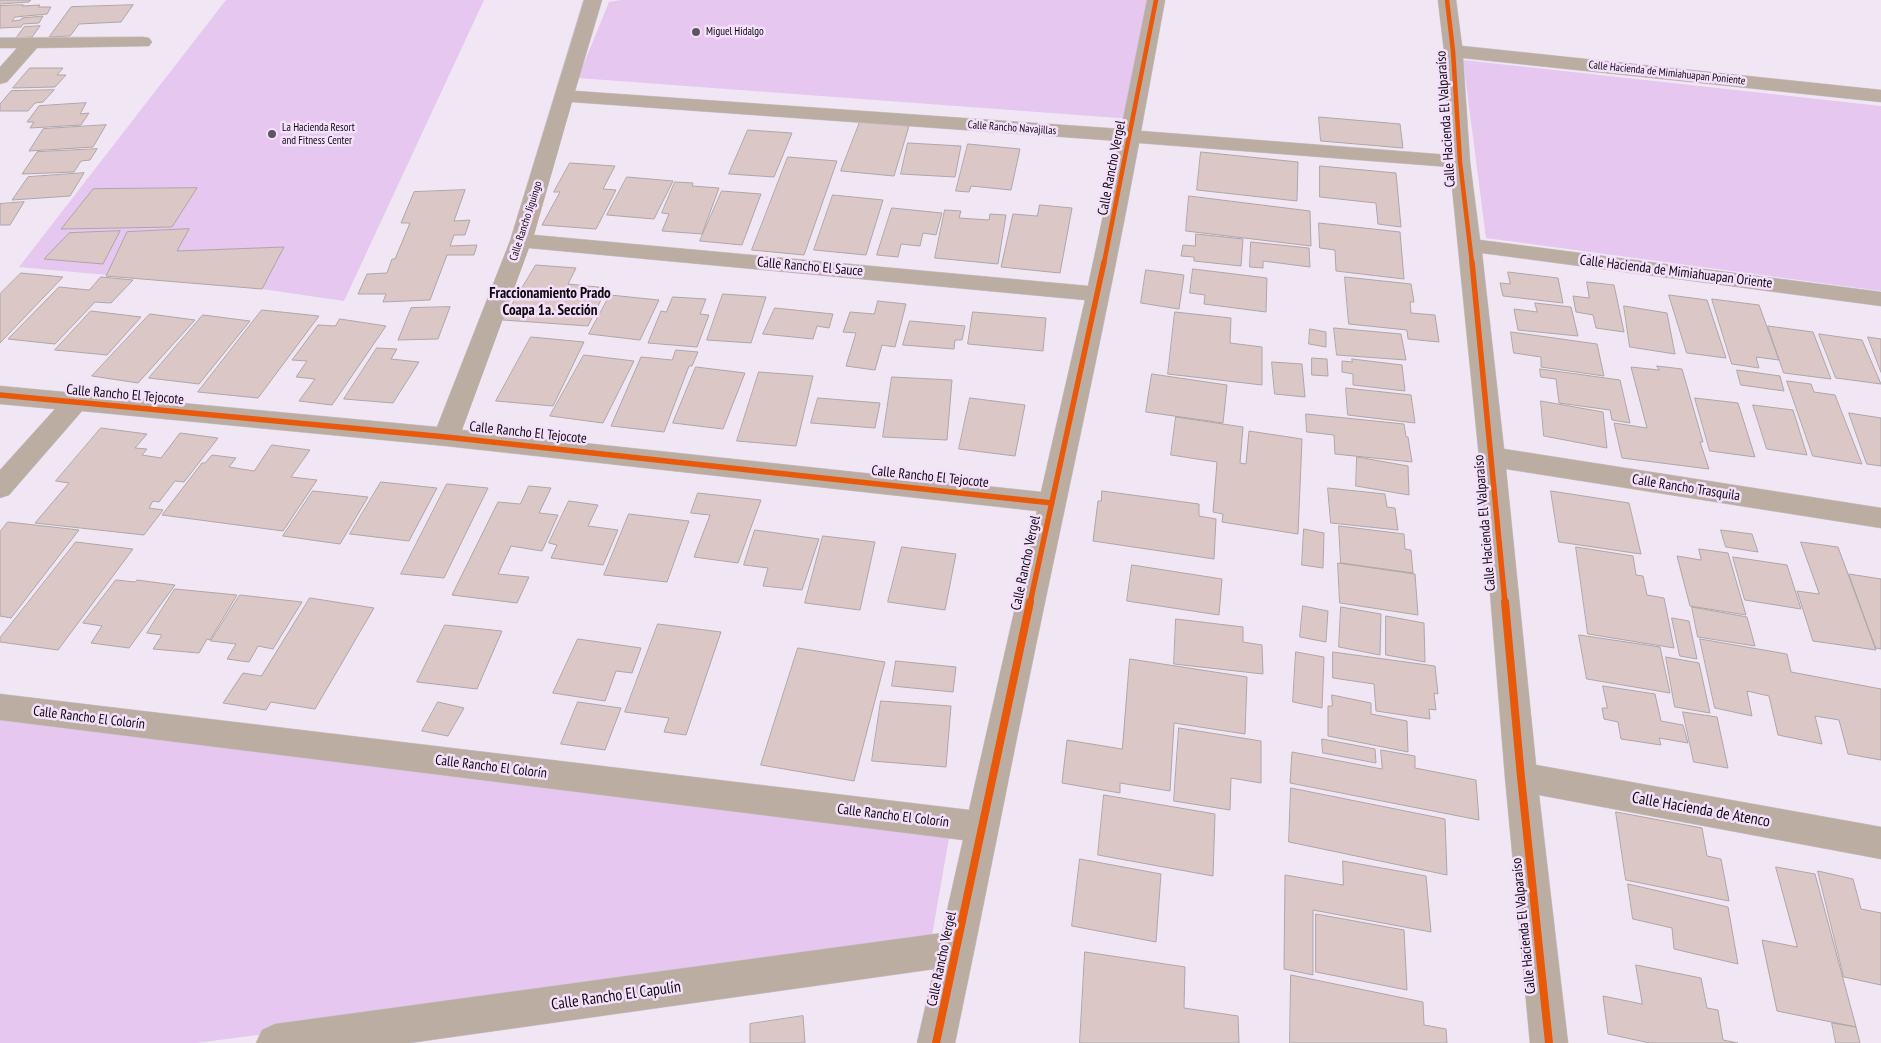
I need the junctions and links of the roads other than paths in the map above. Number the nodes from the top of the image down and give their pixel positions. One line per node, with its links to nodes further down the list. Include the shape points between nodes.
1 (593, 0): 9 (street, Calle Rancho Jiguingo)
2 (1156, 0): 11 (street, Calle Rancho Vergel)
3 (1447, 0): 7 (street, Calle Hacienda El Valparaíso)
4 (143, 42): 6 (street)
5 (0, 43): 6 (street)
6 (32, 43): 8 (street)
7 (1453, 51): 10 (street, Calle Hacienda de Mimiahuapan Poniente); 12 (street, Calle Hacienda El Valparaíso)
8 (0, 78)
9 (565, 96): 11 (street, Calle Rancho Navajillas); 13 (street, Calle Rancho Jiguingo)
10 (1881, 96)
11 (1132, 136): 12 (street, Calle Rancho Navajillas); 15 (street, Calle Rancho Vergel)
12 (1460, 162): 14 (street, Calle Hacienda El Valparaíso)
13 (521, 241): 15 (street, Calle Rancho El Sauce); 19 (street, Calle Rancho Jiguingo)
14 (1470, 245): 16 (street, Calle Hacienda de Mimiahuapan Oriente); 20 (street, Calle Hacienda El Valparaíso)
15 (1099, 294): 22 (street, Calle Rancho Vergel)
16 (1881, 299)
17 (0, 395): 18 (street, Calle Rancho El Tejocote)
18 (75, 403): 19 (street, Calle Rancho El Tejocote); 21 (street)
19 (446, 437): 22 (street, Calle Rancho El Tejocote)
20 (1492, 457): 23 (street, Calle Rancho Trasquila); 25 (street, Calle Hacienda El Valparaíso)
21 (0, 488)
22 (1052, 503): 26 (street, Calle Rancho Vergel)
23 (1881, 518)
24 (0, 707): 26 (street, Calle Rancho El Colorín)
25 (1521, 777): 27 (street, Calle Hacienda de Atenco); 31 (street, Calle Hacienda El Valparaíso)
26 (981, 827): 28 (street, Calle Rancho Vergel)
27 (1881, 843)
28 (958, 948): 29 (street, Calle Rancho El Capulín); 30 (street, Calle Rancho Vergel)
29 (275, 1043)
30 (936, 1043)
31 (1549, 1043)

